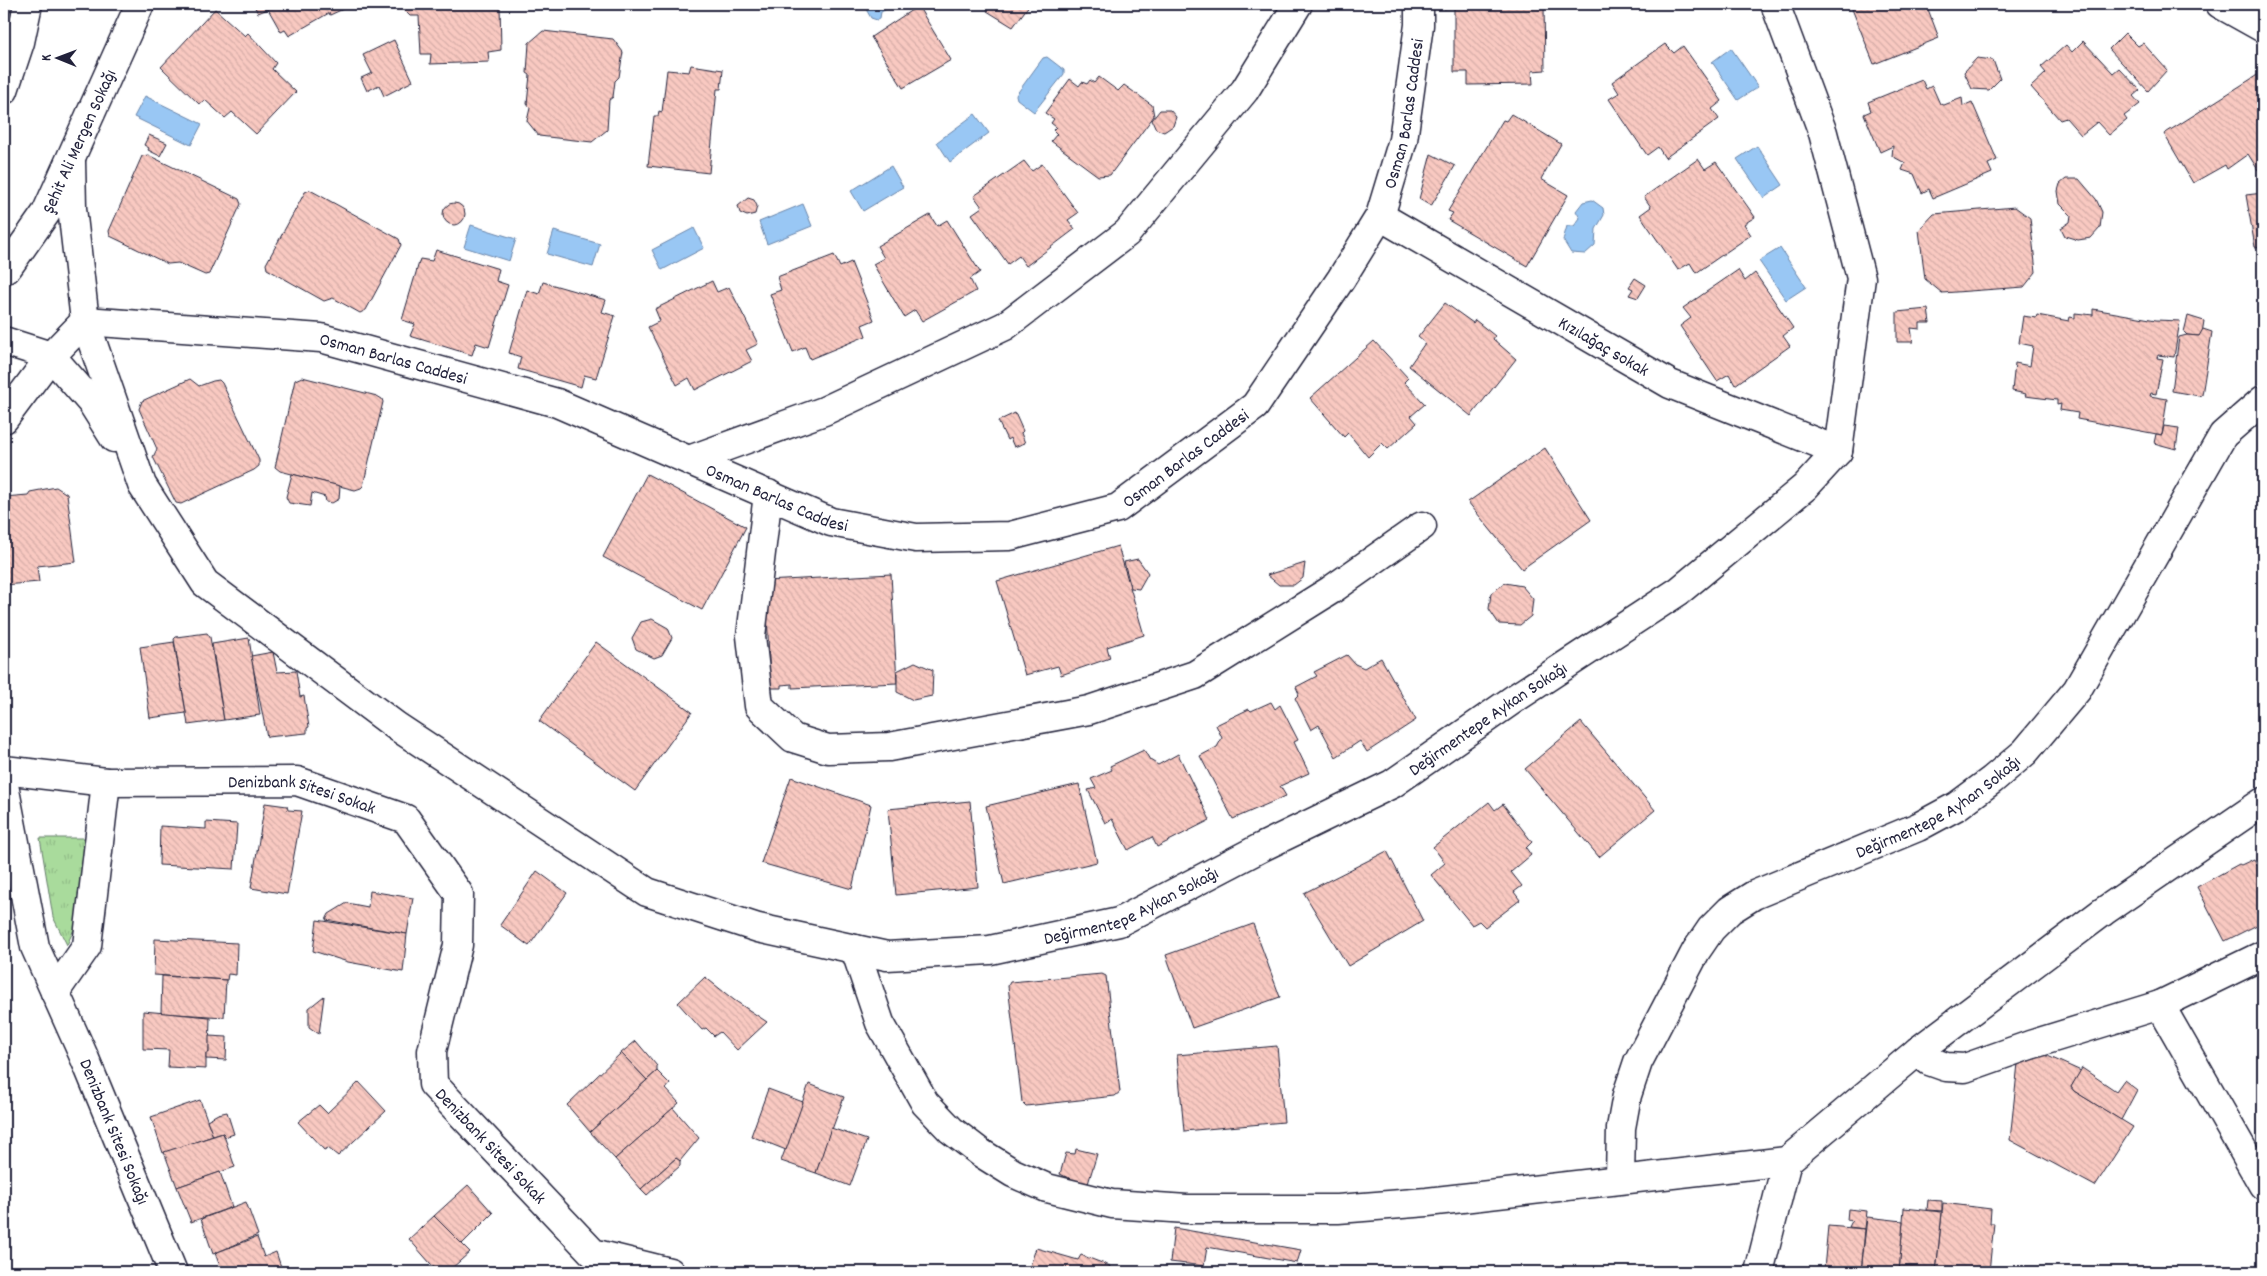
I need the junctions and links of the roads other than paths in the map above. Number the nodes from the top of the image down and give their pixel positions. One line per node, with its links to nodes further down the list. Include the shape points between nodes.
1 (28, 4): 8 (street, via 20,42)
2 (140, 4): 9 (street, Şehit Ali Mergen Sokağı)
3 (1298, 4): 18 (street, Osman Barlas Caddesi, via 1245,90 1126,233 1005,326 824,411)
4 (1419, 4): 10 (street, Osman Barlas Caddesi, via 1403,140)
5 (1775, 4): 17 (street, via 1823,133 1861,278)
6 (2220, 4): 7 (street)
7 (2263, 28)
8 (4, 90)
9 (71, 160): 11 (street, Şehit Ali Mergen Sokağı, via 46,213); 12 (street, via 72,208)
10 (1380, 216): 17 (street, Kızılağaç sokak, via 1670,384); 20 (street, Osman Barlas Caddesi, via 1255,406 1118,508 1010,536 916,538 831,522)
11 (4, 270)
12 (85, 321): 14 (street); 18 (street, Osman Barlas Caddesi, via 321,338 557,403); 19 (street)
13 (4, 341): 14 (street)
14 (50, 356): 16 (street); 19 (street, via 92,403)
15 (2263, 400): 32 (street, Değirmentepe Ayhan Sokağı, via 2223,435 2078,690 2025,752 1956,806 1918,827 1754,894 1730,910 1711,929 1696,951 1638,1062 1621,1128)
16 (4, 418)
17 (1838, 451): 26 (street, Değirmentepe Aykan Sokağı, via 1805,487 1679,591 1392,784 1119,922 990,950 887,956)
18 (689, 460): 20 (street, Osman Barlas Caddesi)
19 (142, 485): 26 (street, Değirmentepe Aykan Sokağı, via 205,583 396,726 647,892 758,928)
20 (768, 494): 21 (street, via 751,636 760,706 794,738 828,749 889,747 1089,710 1195,675 1331,590)
21 (1422, 526)
22 (4, 770): 23 (street)
23 (106, 782): 28 (street, via 87,946); 34 (street, Denizbank Sitesi Sokak, via 297,781 406,819 459,894 458,945 432,1051 433,1084 593,1253)
24 (4, 785): 28 (street, Denizbank Sitesi Sokağı, via 35,948)
25 (2263, 802): 30 (street, via 2104,911)
26 (855, 949): 32 (street, via 880,1023 925,1103 951,1130 981,1153 1013,1173 1047,1188 1112,1204 1187,1209 1300,1210 1427,1202)
27 (2263, 955): 29 (street)
28 (55, 992): 35 (street, Denizbank Sitesi Sokağı, via 86,1059)
29 (2160, 1005): 30 (street, via 1964,1068 1946,1067 1930,1061); 33 (street)
30 (1918, 1051): 31 (street)
31 (1787, 1161): 32 (street); 37 (street)
32 (1620, 1179)
33 (2263, 1186)
34 (613, 1265): 36 (street, Denizbank Sitesi Sokak)
35 (173, 1272)
36 (670, 1272)
37 (1759, 1272)

